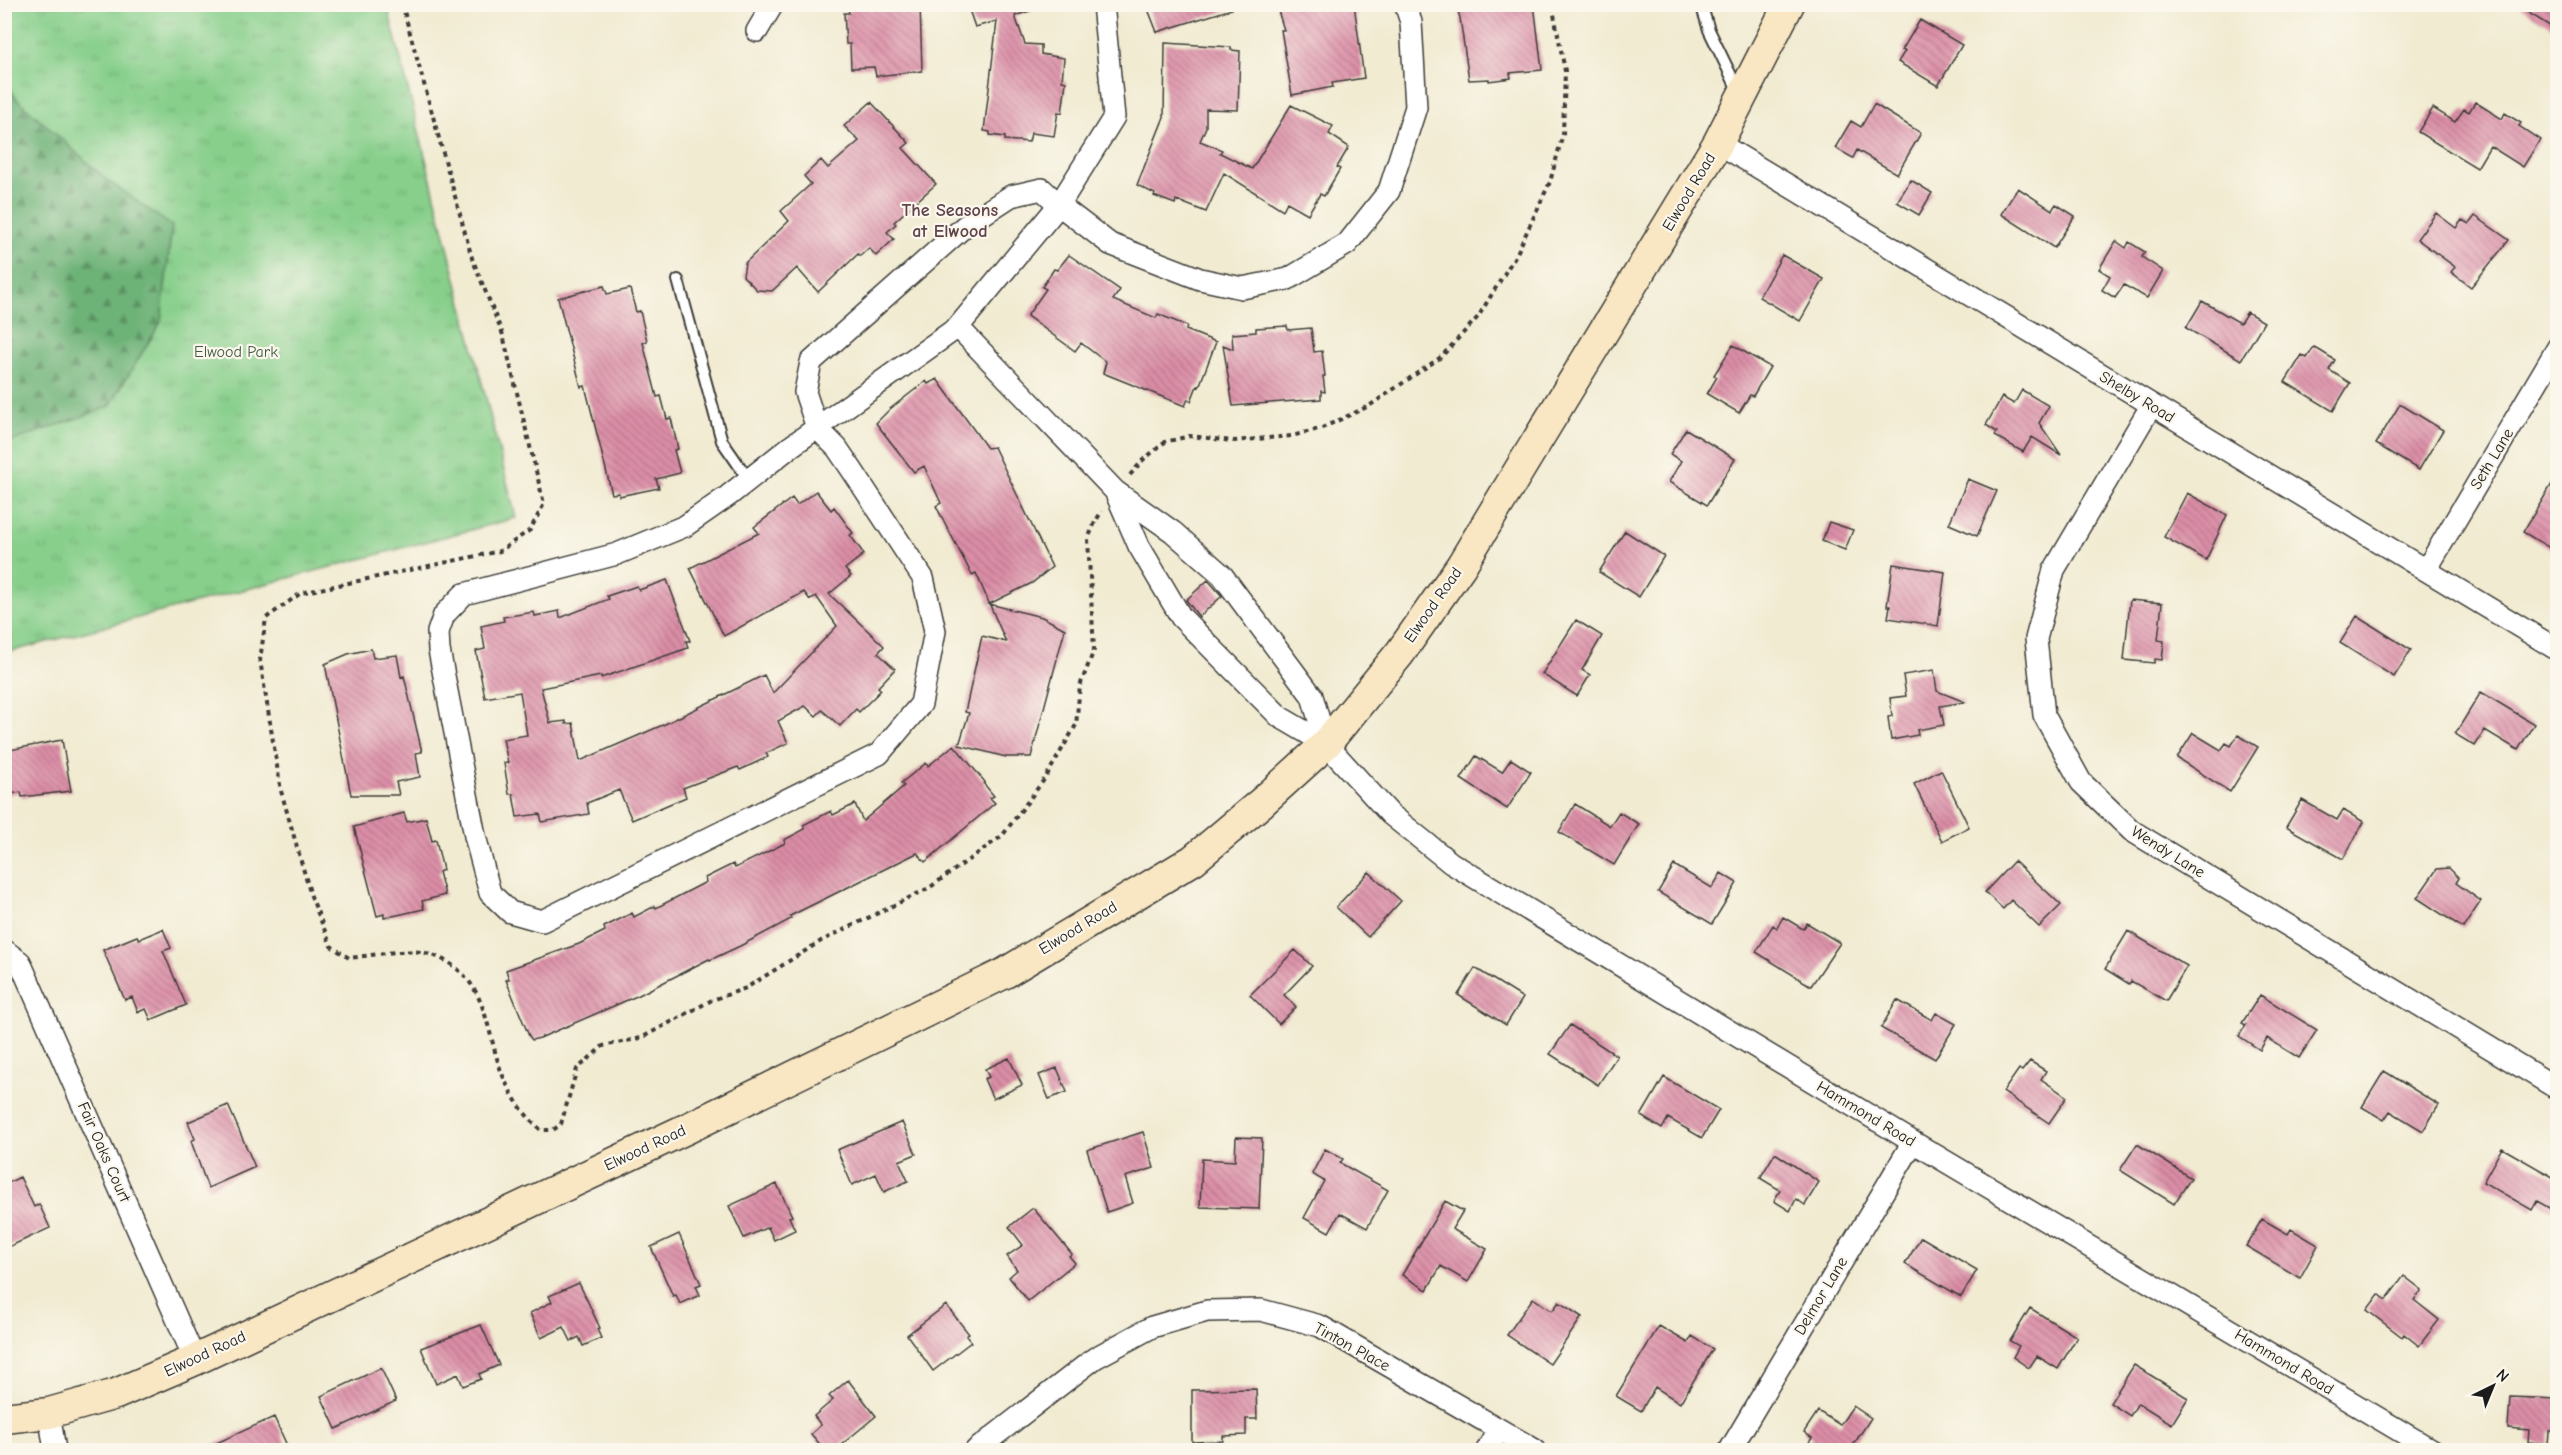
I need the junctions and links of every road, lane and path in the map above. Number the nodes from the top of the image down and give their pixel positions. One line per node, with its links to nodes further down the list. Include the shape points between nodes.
1 (402, 4): 19 (path, via 472,258 503,335 544,504 530,531 500,551 301,593 266,618 260,660 281,791 310,896 331,946 349,958 424,952 451,964 474,987 486,1014 500,1068 524,1115 541,1130 553,1130 561,1124 577,1069 603,1046 641,1038 712,1000 746,988 821,941 928,888 1002,836 1046,777 1076,725 1080,686 1094,650 1088,539)
2 (773, 4): 8 (street)
3 (1103, 4): 11 (street, via 1114,117)
4 (1405, 4): 11 (street, via 1411,22 1416,107 1389,190 1347,244 1288,279 1242,288 1200,279 1110,244)
5 (1552, 4): 18 (path, via 1565,71 1563,134 1550,182 1536,213 1517,253 1478,316 1440,357 1369,406 1322,428 1292,436 1233,441 1190,436 1165,442)
6 (1701, 4): 9 (lane, via 1709,30)
7 (1789, 4): 9 (main road, Elwood Road)
8 (757, 31)
9 (1742, 98): 10 (main road, Elwood Road)
10 (1718, 143): 15 (street, Shelby Road); 22 (main road, Elwood Road, via 1461,566 1400,653)
11 (1059, 205): 13 (street); 16 (street, via 1042,189 1011,196 965,226 811,362 805,392)
12 (678, 280): 17 (lane, via 722,441)
13 (958, 327): 16 (street); 18 (street)
14 (2558, 347): 20 (street, Seth Lane)
15 (2151, 406): 20 (street, Shelby Road); 24 (street, Wendy Lane, via 2054,570 2036,639 2044,715 2081,782 2132,831)
16 (817, 428): 17 (street); 17 (street, via 837,448 923,578 935,632 921,704 879,754 542,921 510,912 490,893 476,836 439,651 438,632 444,615 464,594 617,554 685,526)
17 (748, 480)
18 (1122, 484): 22 (street, via 1222,575 1312,696); 22 (street, via 1139,546 1181,617 1280,717)
19 (1095, 522)
20 (2426, 570): 21 (street, Shelby Road)
21 (2558, 650)
22 (1326, 744): 25 (street, Hammond Road, via 1390,814 1451,863); 26 (main road, Elwood Road, via 1193,860 1005,973 688,1128)
23 (4, 950): 26 (street, Fair Oaks Court, via 20,962)
24 (2558, 1089)
25 (1913, 1142): 34 (street, Delmor Lane); 35 (street, Hammond Road)
26 (195, 1360): 27 (main road, Elwood Road, via 116,1394)
27 (49, 1413): 28 (main road, Elwood Road); 30 (street)
28 (4, 1418)
29 (1498, 1430): 31 (street, Tinton Place, via 1320,1326 1261,1310 1207,1311 1152,1327 1095,1358); 32 (street); 33 (street, Tinton Place)
30 (55, 1450)
31 (976, 1450)
32 (1487, 1450)
33 (1535, 1450)
34 (1730, 1450)
35 (2432, 1450)

